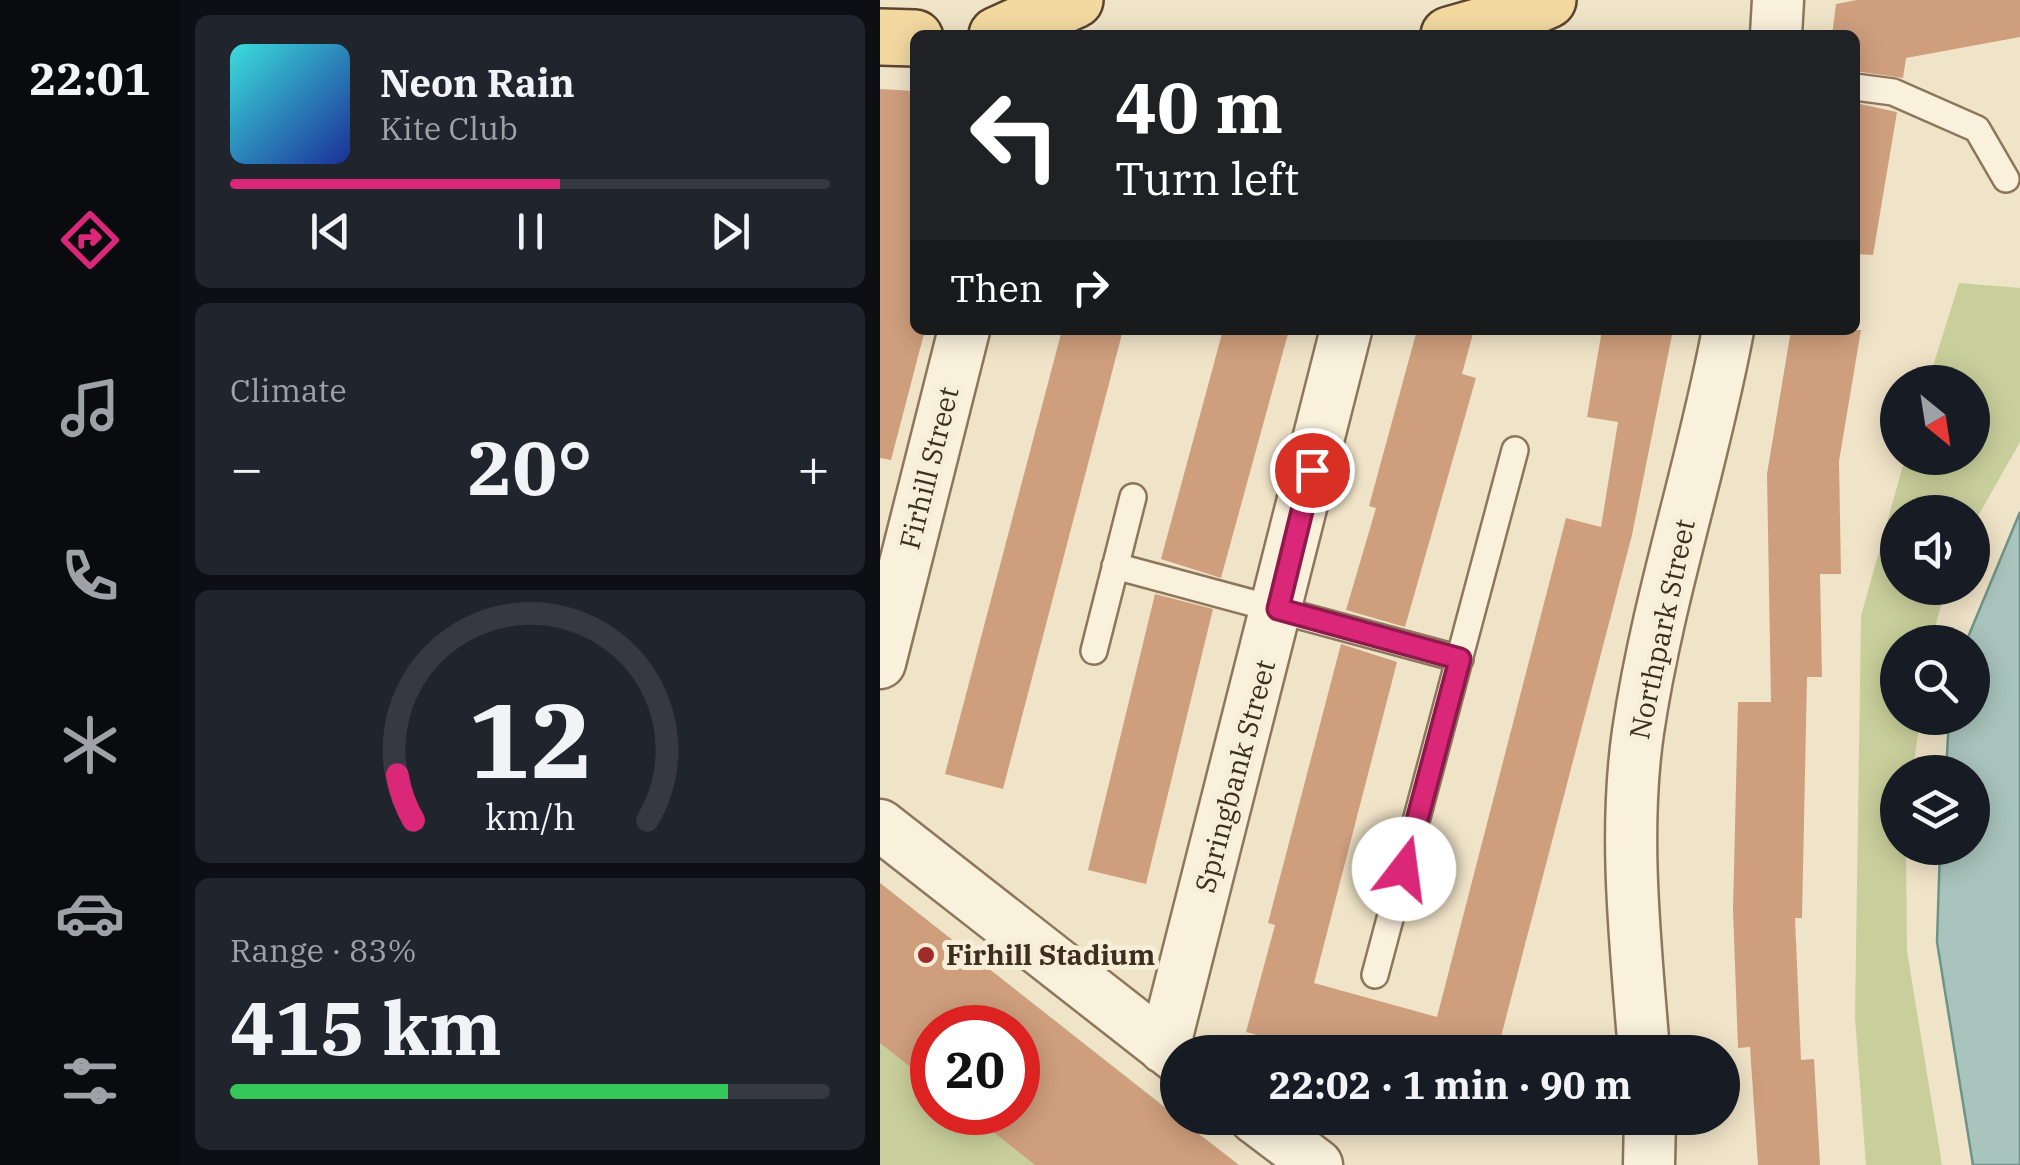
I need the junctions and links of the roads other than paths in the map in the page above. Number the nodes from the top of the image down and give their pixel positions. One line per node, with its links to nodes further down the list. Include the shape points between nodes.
1 (1076, 0): 4 (main road)
2 (1548, 0): 5 (main road)
3 (1778, 0): 6 (street)
4 (1008, 30)
5 (1467, 30)
6 (1776, 30)
7 (880, 37): 8 (main road)
8 (910, 38)
9 (1860, 88): 10 (lane, via 1893,92 1978,129)
10 (2006, 179)
11 (963, 335): 20 (street, Firhill Street)
12 (1345, 335): 17 (street, Springbank Street)
13 (1727, 335): 24 (street, Northpark Street, via 1638,734 1634,843)
14 (1514, 450): 19 (lane)
15 (1133, 497): 16 (lane)
16 (1115, 566): 17 (lane); 18 (lane)
17 (1278, 609): 19 (lane); 23 (street, Springbank Street)
18 (1094, 651)
19 (1460, 659): 22 (lane)
20 (880, 664)
21 (880, 825): 25 (street)
22 (1375, 975)
23 (1175, 1035)
24 (1643, 1035)
25 (1160, 1044)
26 (1277, 1135): 28 (street)
27 (1649, 1135): 29 (street)
28 (1317, 1165)
29 (1648, 1165)

